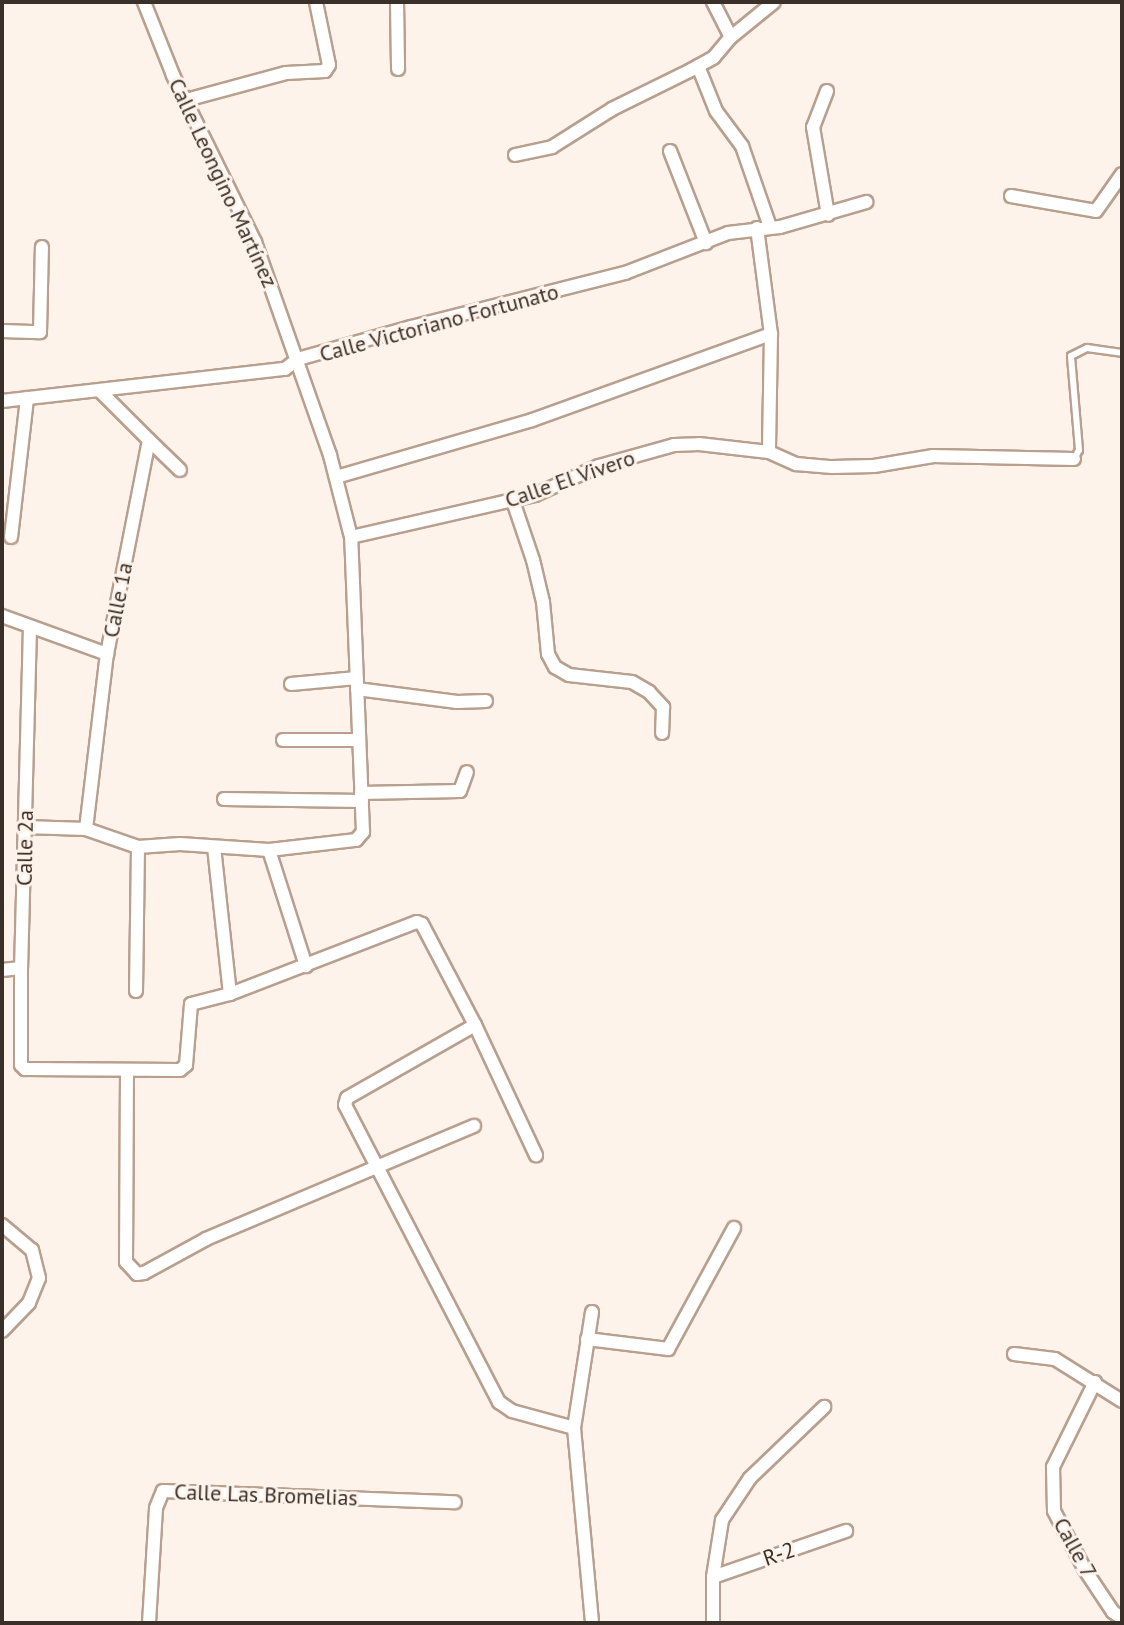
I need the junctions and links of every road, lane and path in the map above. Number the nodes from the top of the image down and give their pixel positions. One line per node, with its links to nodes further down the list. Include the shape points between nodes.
1 (144, 2): 10 (street, Calle Leongino Martínez)
2 (316, 2): 10 (street, via 329,65 325,71 286,73)
3 (397, 2): 8 (street)
4 (713, 2): 6 (street)
5 (774, 2): 6 (street)
6 (731, 37): 7 (street)
7 (698, 66): 12 (street, via 612,109 552,147); 17 (street, via 716,111 742,146)
8 (398, 69)
9 (827, 91): 16 (street, via 813,127)
10 (186, 100): 23 (street, Calle Leongino Martínez, via 255,242)
11 (670, 151): 18 (street)
12 (515, 155)
13 (1122, 174): 14 (street, via 1096,211)
14 (1011, 196)
15 (866, 202): 16 (street, Calle Victoriano Fortunato)
16 (828, 215): 17 (street, Calle Victoriano Fortunato)
17 (763, 227): 18 (street, Calle Victoriano Fortunato); 21 (street)
18 (706, 243): 23 (street, Calle Victoriano Fortunato, via 625,273)
19 (42, 247): 20 (street, via 40,332)
20 (2, 331)
21 (771, 334): 28 (street); 31 (street, via 532,420)
22 (1122, 353): 29 (lane, via 1087,348 1071,356 1079,450)
23 (298, 359): 24 (street, Calle Victoriano Fortunato, via 285,369); 31 (street, Calle Leongino Martínez)
24 (100, 391): 25 (street, Calle Victoriano Fortunato); 27 (street)
25 (27, 398): 26 (street, Calle Victoriano Fortunato); 33 (street)
26 (2, 401)
27 (149, 440): 30 (street); 37 (street, Calle 1a)
28 (769, 452): 29 (street, Calle El Vivero, via 796,464 832,467 933,456); 32 (street, Calle El Vivero, via 674,445 599,466)
29 (1074, 459)
30 (180, 470)
31 (336, 477): 34 (street, Calle Leongino Martínez)
32 (513, 501): 34 (street, Calle El Vivero); 41 (street, via 533,560 548,654 555,667 569,675 632,682 649,692 663,707)
33 (11, 537)
34 (351, 537): 38 (street, Calle Leongino Martínez)
35 (2, 616): 36 (street)
36 (30, 627): 37 (street); 47 (street, Calle 2a)
37 (107, 654): 48 (street, Calle 1a)
38 (357, 683): 39 (street); 40 (street, via 457,702); 43 (street, Calle Leongino Martínez)
39 (291, 684)
40 (486, 701)
41 (662, 733)
42 (283, 740): 43 (street)
43 (359, 740): 45 (street, Calle Leongino Martínez)
44 (467, 772): 45 (street, via 460,791)
45 (361, 797): 46 (street); 51 (street, Calle Leongino Martínez, via 361,837)
46 (224, 799)
47 (25, 827): 48 (street); 53 (street, Calle 2a)
48 (86, 829): 49 (street)
49 (138, 847): 50 (street); 55 (street)
50 (214, 847): 51 (street); 56 (street)
51 (269, 850): 52 (street)
52 (306, 966): 56 (street); 57 (street, via 417,922)
53 (21, 968): 54 (street); 58 (street, Calle 2a, via 25,1069)
54 (2, 970)
55 (136, 991)
56 (230, 994): 58 (street, via 191,1004 184,1068)
57 (475, 1025): 60 (street); 61 (street, via 347,1098 345,1105)
58 (127, 1072): 61 (street, via 126,1262 137,1274)
59 (474, 1126): 61 (street)
60 (536, 1155)
61 (378, 1167): 71 (street, via 499,1402 512,1411)
62 (2, 1225): 65 (street, via 32,1250 39,1278 29,1303)
63 (734, 1228): 66 (street, via 668,1349)
64 (592, 1312): 66 (street)
65 (2, 1331)
66 (587, 1339): 71 (street)
67 (1014, 1354): 68 (street, via 1055,1359)
68 (1095, 1382): 69 (street); 75 (street, Calle 7, via 1053,1467 1054,1511 1085,1570)
69 (1122, 1401)
70 (824, 1407): 74 (street, via 732,1500 722,1520)
71 (574, 1428): 77 (street)
72 (455, 1502): 76 (street, Calle Las Bromelias, via 163,1491 156,1508)
73 (846, 1531): 74 (street, R-2)
74 (713, 1577): 78 (street)
75 (1122, 1618)
76 (149, 1623)
77 (592, 1623)
78 (713, 1623)

